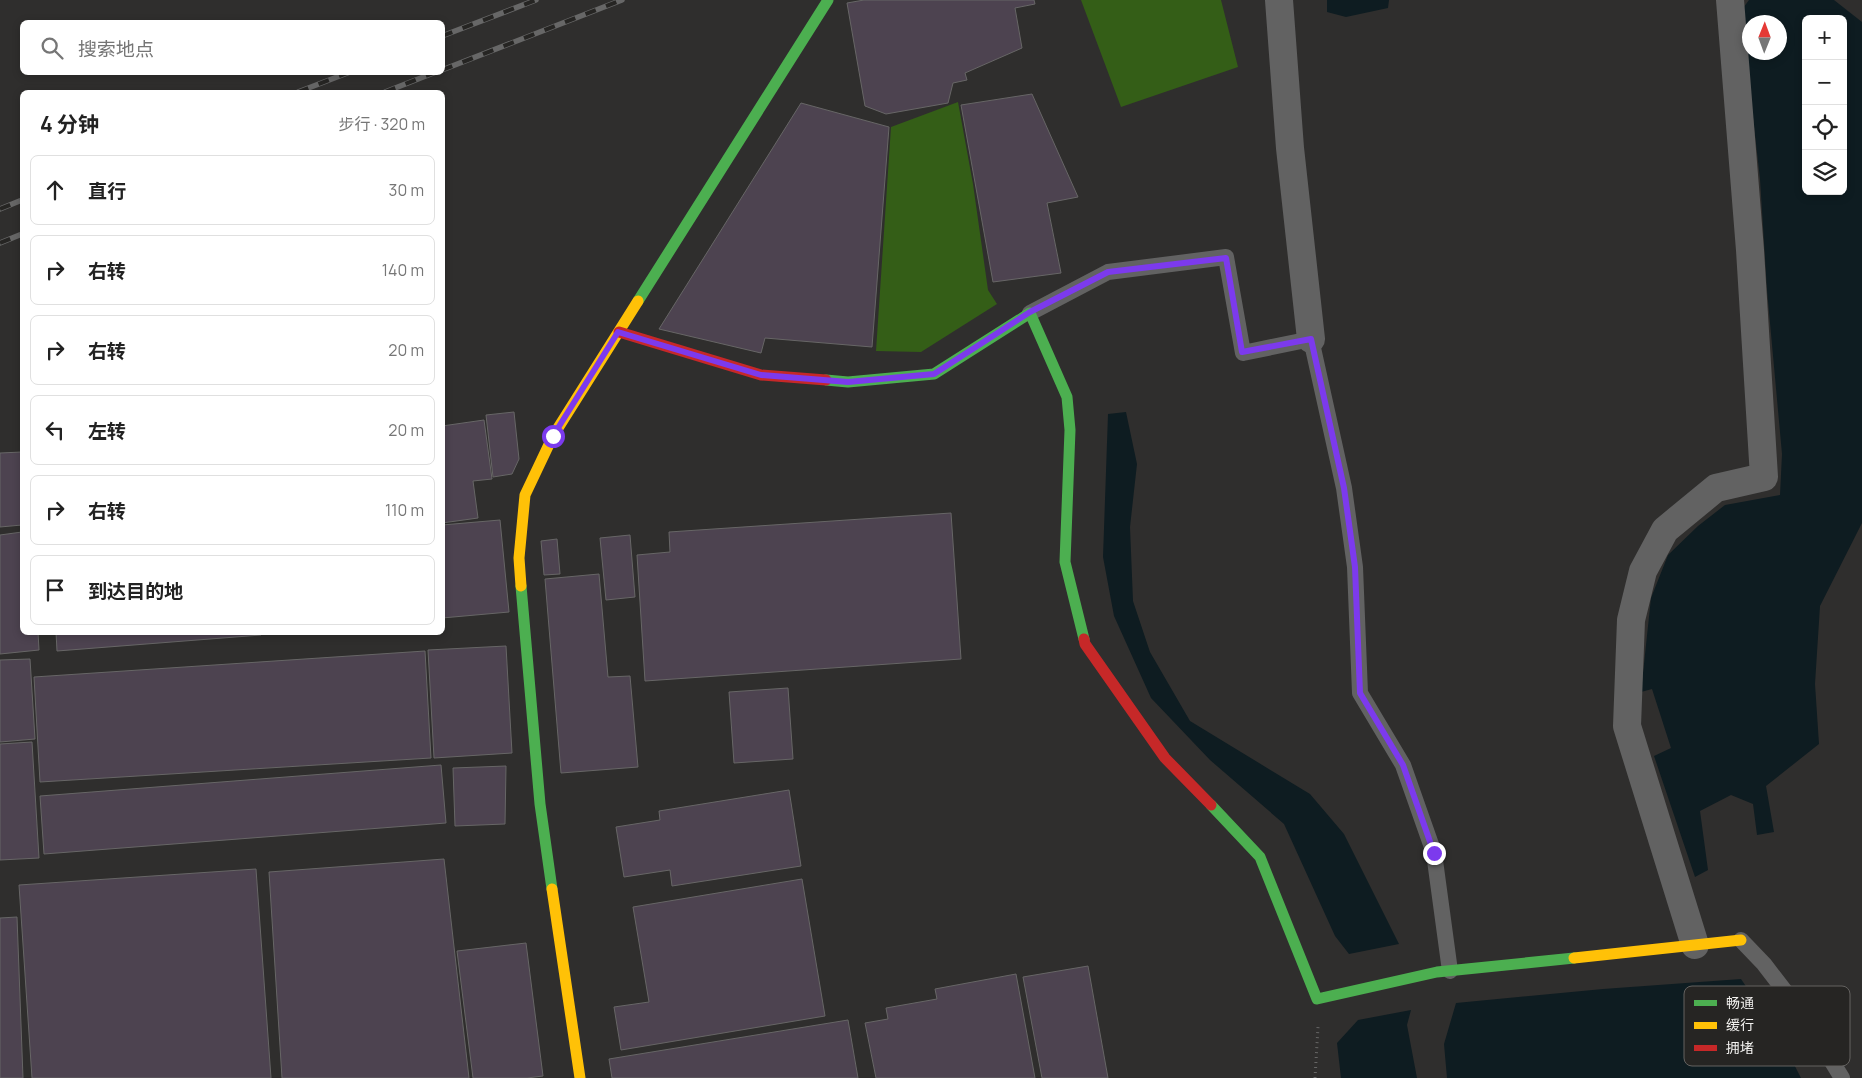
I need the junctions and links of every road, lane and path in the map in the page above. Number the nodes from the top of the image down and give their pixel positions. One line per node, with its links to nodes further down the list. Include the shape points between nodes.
1 (828, 0): 5 (street)
2 (1279, 0): 6 (street, via 1290,148)
3 (1730, 0): 8 (street, via 1764,476 1716,488 1665,530 1643,571 1631,620 1630,640 1628,726)
4 (1030, 312): 5 (street, via 934,374 848,382 761,375); 6 (lane, via 1108,272 1226,258 1242,352); 11 (street, via 1067,397 1070,430 1065,562 1085,644 1164,758 1260,857)
5 (618, 332): 13 (street, via 553,436 525,495 519,558 540,804)
6 (1311, 339): 9 (lane, via 1344,488 1355,567 1360,693 1403,765 1434,853)
7 (1741, 940): 8 (street); 10 (lane)
8 (1695, 945): 9 (street)
9 (1450, 971): 11 (street)
10 (1781, 986)
11 (1318, 999): 14 (path)
12 (1835, 1066): 15 (lane)
13 (580, 1078)
14 (1315, 1078)
15 (1842, 1078)

